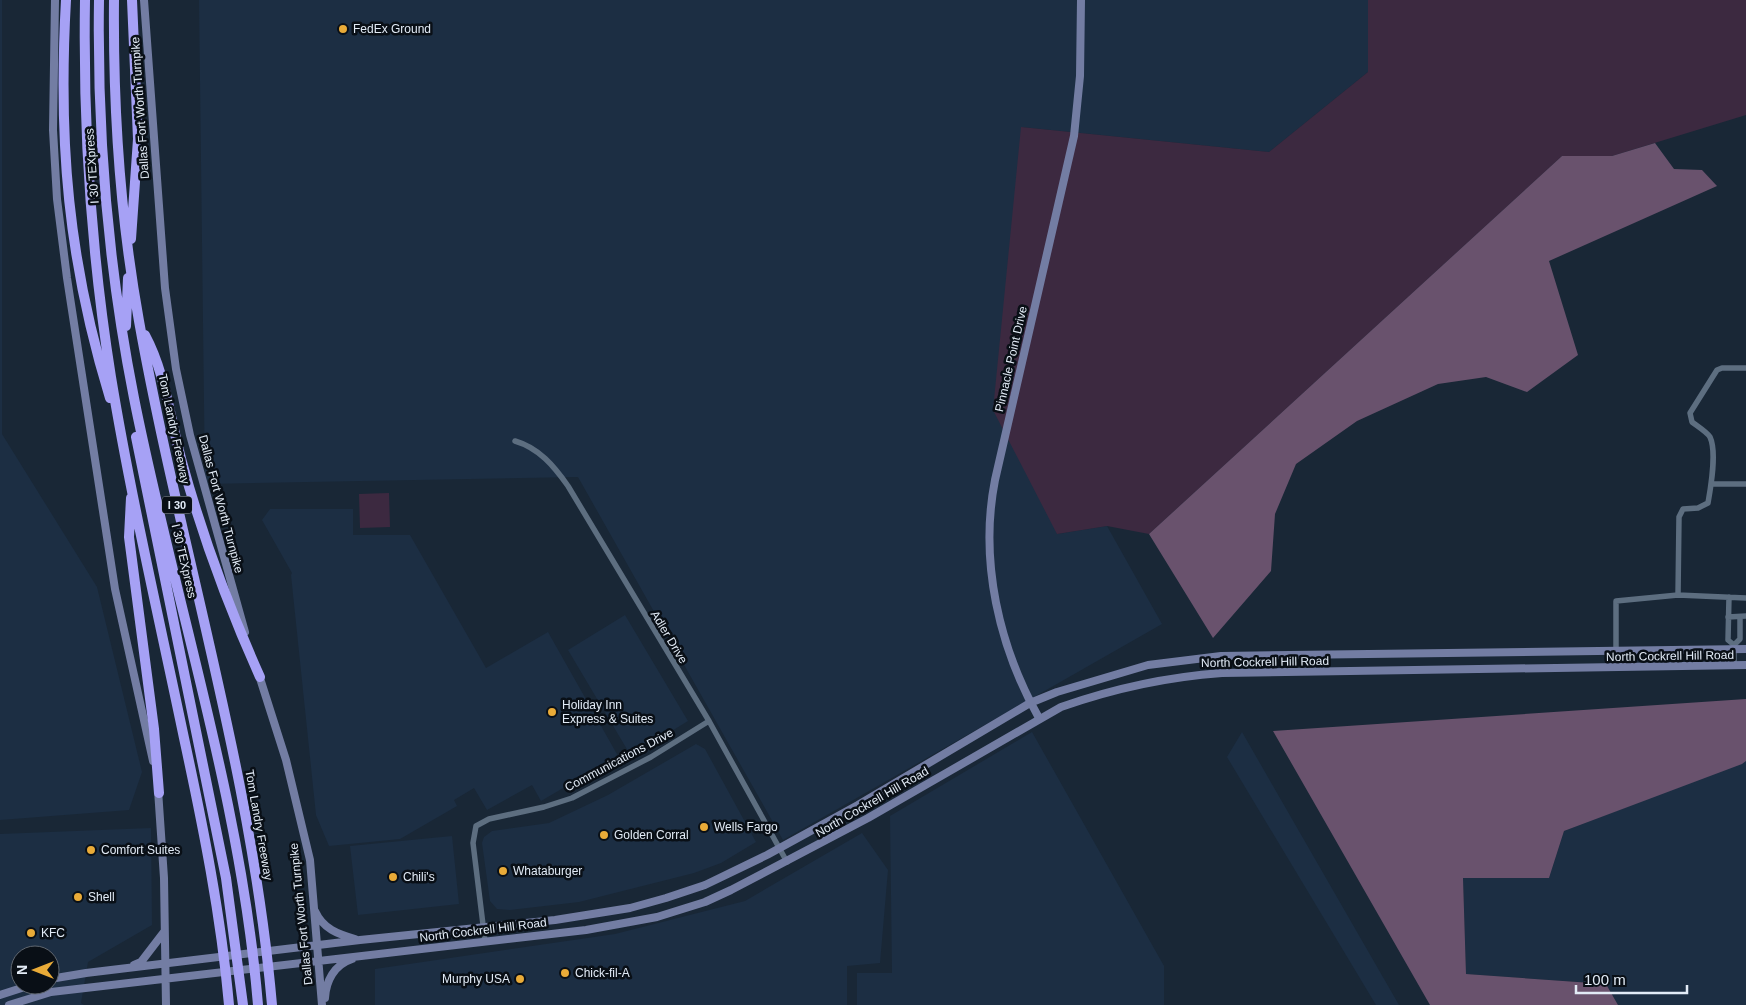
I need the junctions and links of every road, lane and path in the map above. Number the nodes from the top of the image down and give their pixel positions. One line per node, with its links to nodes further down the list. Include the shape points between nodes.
1 (55, 0): 30 (main road, via 53,130 57,199 76,348 115,589)
2 (66, 0): 15 (highway, via 63,112 74,250 96,353)
3 (84, 0): 14 (highway, via 87,145 97,272 112,379)
4 (99, 0): 52 (highway, I 30 TEXpress, via 103,149 122,336 134,401 216,750 239,871)
5 (114, 0): 9 (highway, Tom Landry Freeway / I 30, via 118,143)
6 (132, 0): 15 (highway, via 138,138 126,305 128,384 139,455)
7 (144, 0): 26 (main road, Dallas Fort Worth Turnpike, via 164,278 176,369 190,436)
8 (1081, 0): 27 (main road, Pinnacle Point Drive, via 1080,76 1074,136 991,500 990,548 995,597 1007,646)
9 (139, 322): 26 (highway, via 154,352 182,463 234,620); 53 (highway, Tom Landry Freeway / I 30, via 247,825)
10 (1746, 368): 12 (street, via 1717,370 1690,413 1692,422 1709,435 1713,448)
11 (515, 441): 29 (street, Adler Drive, via 527,444 558,471)
12 (1711, 484): 13 (street); 16 (street, via 1708,503 1698,508 1683,509 1679,517)
13 (1746, 484)
14 (132, 485): 30 (highway, via 129,536); 50 (highway, via 203,831 221,938)
15 (167, 585): 51 (highway, via 226,878)
16 (1678, 595): 17 (street); 23 (street, via 1616,601)
17 (1729, 597): 18 (street); 20 (street)
18 (1746, 598)
19 (1743, 616): 20 (street); 21 (street, via 1740,639)
20 (1728, 617): 21 (street, via 1728,640)
21 (1734, 648): 22 (main road, North Cockrell Hill Road); 23 (main road, North Cockrell Hill Road); 24 (street)
22 (1746, 649)
23 (1616, 652): 27 (main road, North Cockrell Hill Road, via 1186,659 1114,674)
24 (1734, 666): 25 (main road, North Cockrell Hill Road); 28 (main road, North Cockrell Hill Road, via 1222,673 1170,677 1129,685 1061,707)
25 (1746, 666)
26 (260, 677): 33 (main road, Dallas Fort Worth Turnpike, via 298,802 310,860)
27 (1030, 703): 28 (main road, Pinnacle Point Drive); 31 (main road, North Cockrell Hill Road)
28 (1039, 718): 32 (main road, North Cockrell Hill Road)
29 (709, 721): 31 (street, Adler Drive); 36 (street, Communications Drive, via 651,757 572,798 489,819 476,826 474,843)
30 (159, 793): 37 (main road)
31 (780, 849): 32 (street, Adler Drive); 34 (main road, North Cockrell Hill Road, via 705,885)
32 (787, 862): 35 (main road, North Cockrell Hill Road, via 705,902)
33 (313, 906): 38 (main road, via 330,930); 40 (main road, Dallas Fort Worth Turnpike)
34 (630, 908): 35 (main road); 36 (main road, North Cockrell Hill Road)
35 (633, 922): 39 (main road, North Cockrell Hill Road)
36 (483, 927): 38 (main road, North Cockrell Hill Road); 39 (street, Communications Drive)
37 (164, 932): 43 (main road); 44 (main road, via 141,962)
38 (360, 940): 40 (main road, North Cockrell Hill Road)
39 (485, 941): 41 (main road, North Cockrell Hill Road)
40 (316, 945): 42 (main road, Dallas Fort Worth Turnpike); 43 (main road, North Cockrell Hill Road)
41 (362, 955): 42 (main road, North Cockrell Hill Road); 54 (main road, via 348,960 330,977)
42 (318, 961): 46 (main road, North Cockrell Hill Road); 54 (main road, Dallas Fort Worth Turnpike)
43 (165, 963): 44 (main road, North Cockrell Hill Road); 46 (main road)
44 (124, 968): 45 (main road, North Cockrell Hill Road)
45 (60, 978)
46 (165, 980): 48 (main road, North Cockrell Hill Road, via 51,992); 49 (main road)
47 (1, 995): 48 (main road)
48 (8, 1005)
49 (166, 1005)
50 (228, 1005)
51 (243, 1005)
52 (258, 1005)
53 (272, 1005)
54 (323, 1005)

